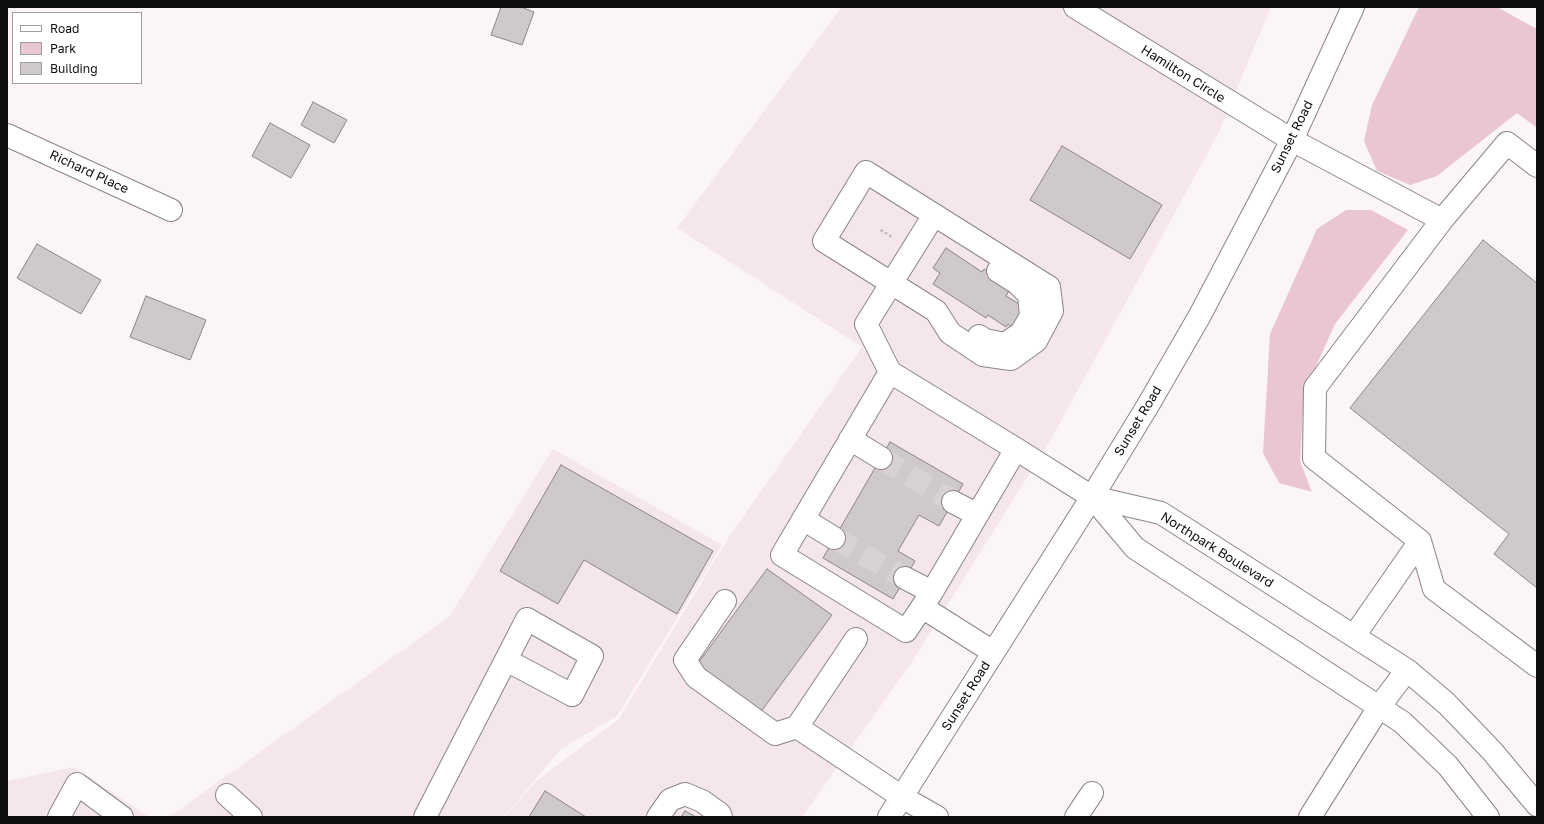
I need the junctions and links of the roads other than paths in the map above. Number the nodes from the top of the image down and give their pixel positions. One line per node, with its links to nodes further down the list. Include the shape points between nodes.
1 (1075, 7): 4 (street, Hamilton Circle)
2 (1353, 7): 4 (street, Sunset Road)
3 (7, 134): 6 (street, Richard Place)
4 (1292, 140): 8 (street, Hamilton Circle); 14 (street, Sunset Road, via 1199,317)
5 (1537, 166): 8 (street, via 1507,143)
6 (171, 210)
7 (934, 215): 9 (street); 9 (street, via 866,172 824,241); 9 (street, via 1049,287 1052,311 1036,340 1011,359 983,355 950,333 936,311)
8 (1442, 220): 19 (street, via 1315,388 1314,458)
9 (892, 283): 10 (street, via 866,324)
10 (890, 372): 11 (street); 12 (street)
11 (850, 439): 13 (street); 17 (street)
12 (1016, 449): 14 (street); 16 (street)
13 (881, 458)
14 (1092, 497): 23 (street, Northpark Boulevard, via 1161,513); 25 (street, Sunset Road); 29 (street, via 1135,548)
15 (953, 502): 16 (street)
16 (976, 514): 21 (street)
17 (803, 519): 18 (street); 21 (street, via 782,555 906,631)
18 (834, 538)
19 (1420, 541): 23 (street); 27 (street, via 1434,588)
20 (905, 578): 21 (street)
21 (927, 599): 25 (street)
22 (725, 601): 30 (street, via 685,660 696,677 775,734)
23 (1354, 636): 28 (street, Northpark Boulevard)
24 (856, 640): 30 (street)
25 (993, 652): 33 (street, Sunset Road)
26 (506, 660): 38 (street)
27 (1537, 666)
28 (1407, 670): 29 (street); 34 (street, Northpark Boulevard, via 1462,719)
29 (1379, 708): 44 (street); 45 (street, via 1402,722 1448,766)
30 (796, 728): 33 (street)
31 (1092, 793): 43 (street)
32 (228, 796): 37 (street)
33 (902, 796): 41 (street, Sunset Road); 42 (street)
34 (1537, 805)
35 (59, 817): 36 (street, via 77,784)
36 (122, 817)
37 (251, 817)
38 (425, 817)
39 (658, 817): 40 (street, via 670,800 685,794 702,801)
40 (721, 817)
41 (889, 817)
42 (936, 817)
43 (1076, 817)
44 (1310, 817)
45 (1488, 817)

